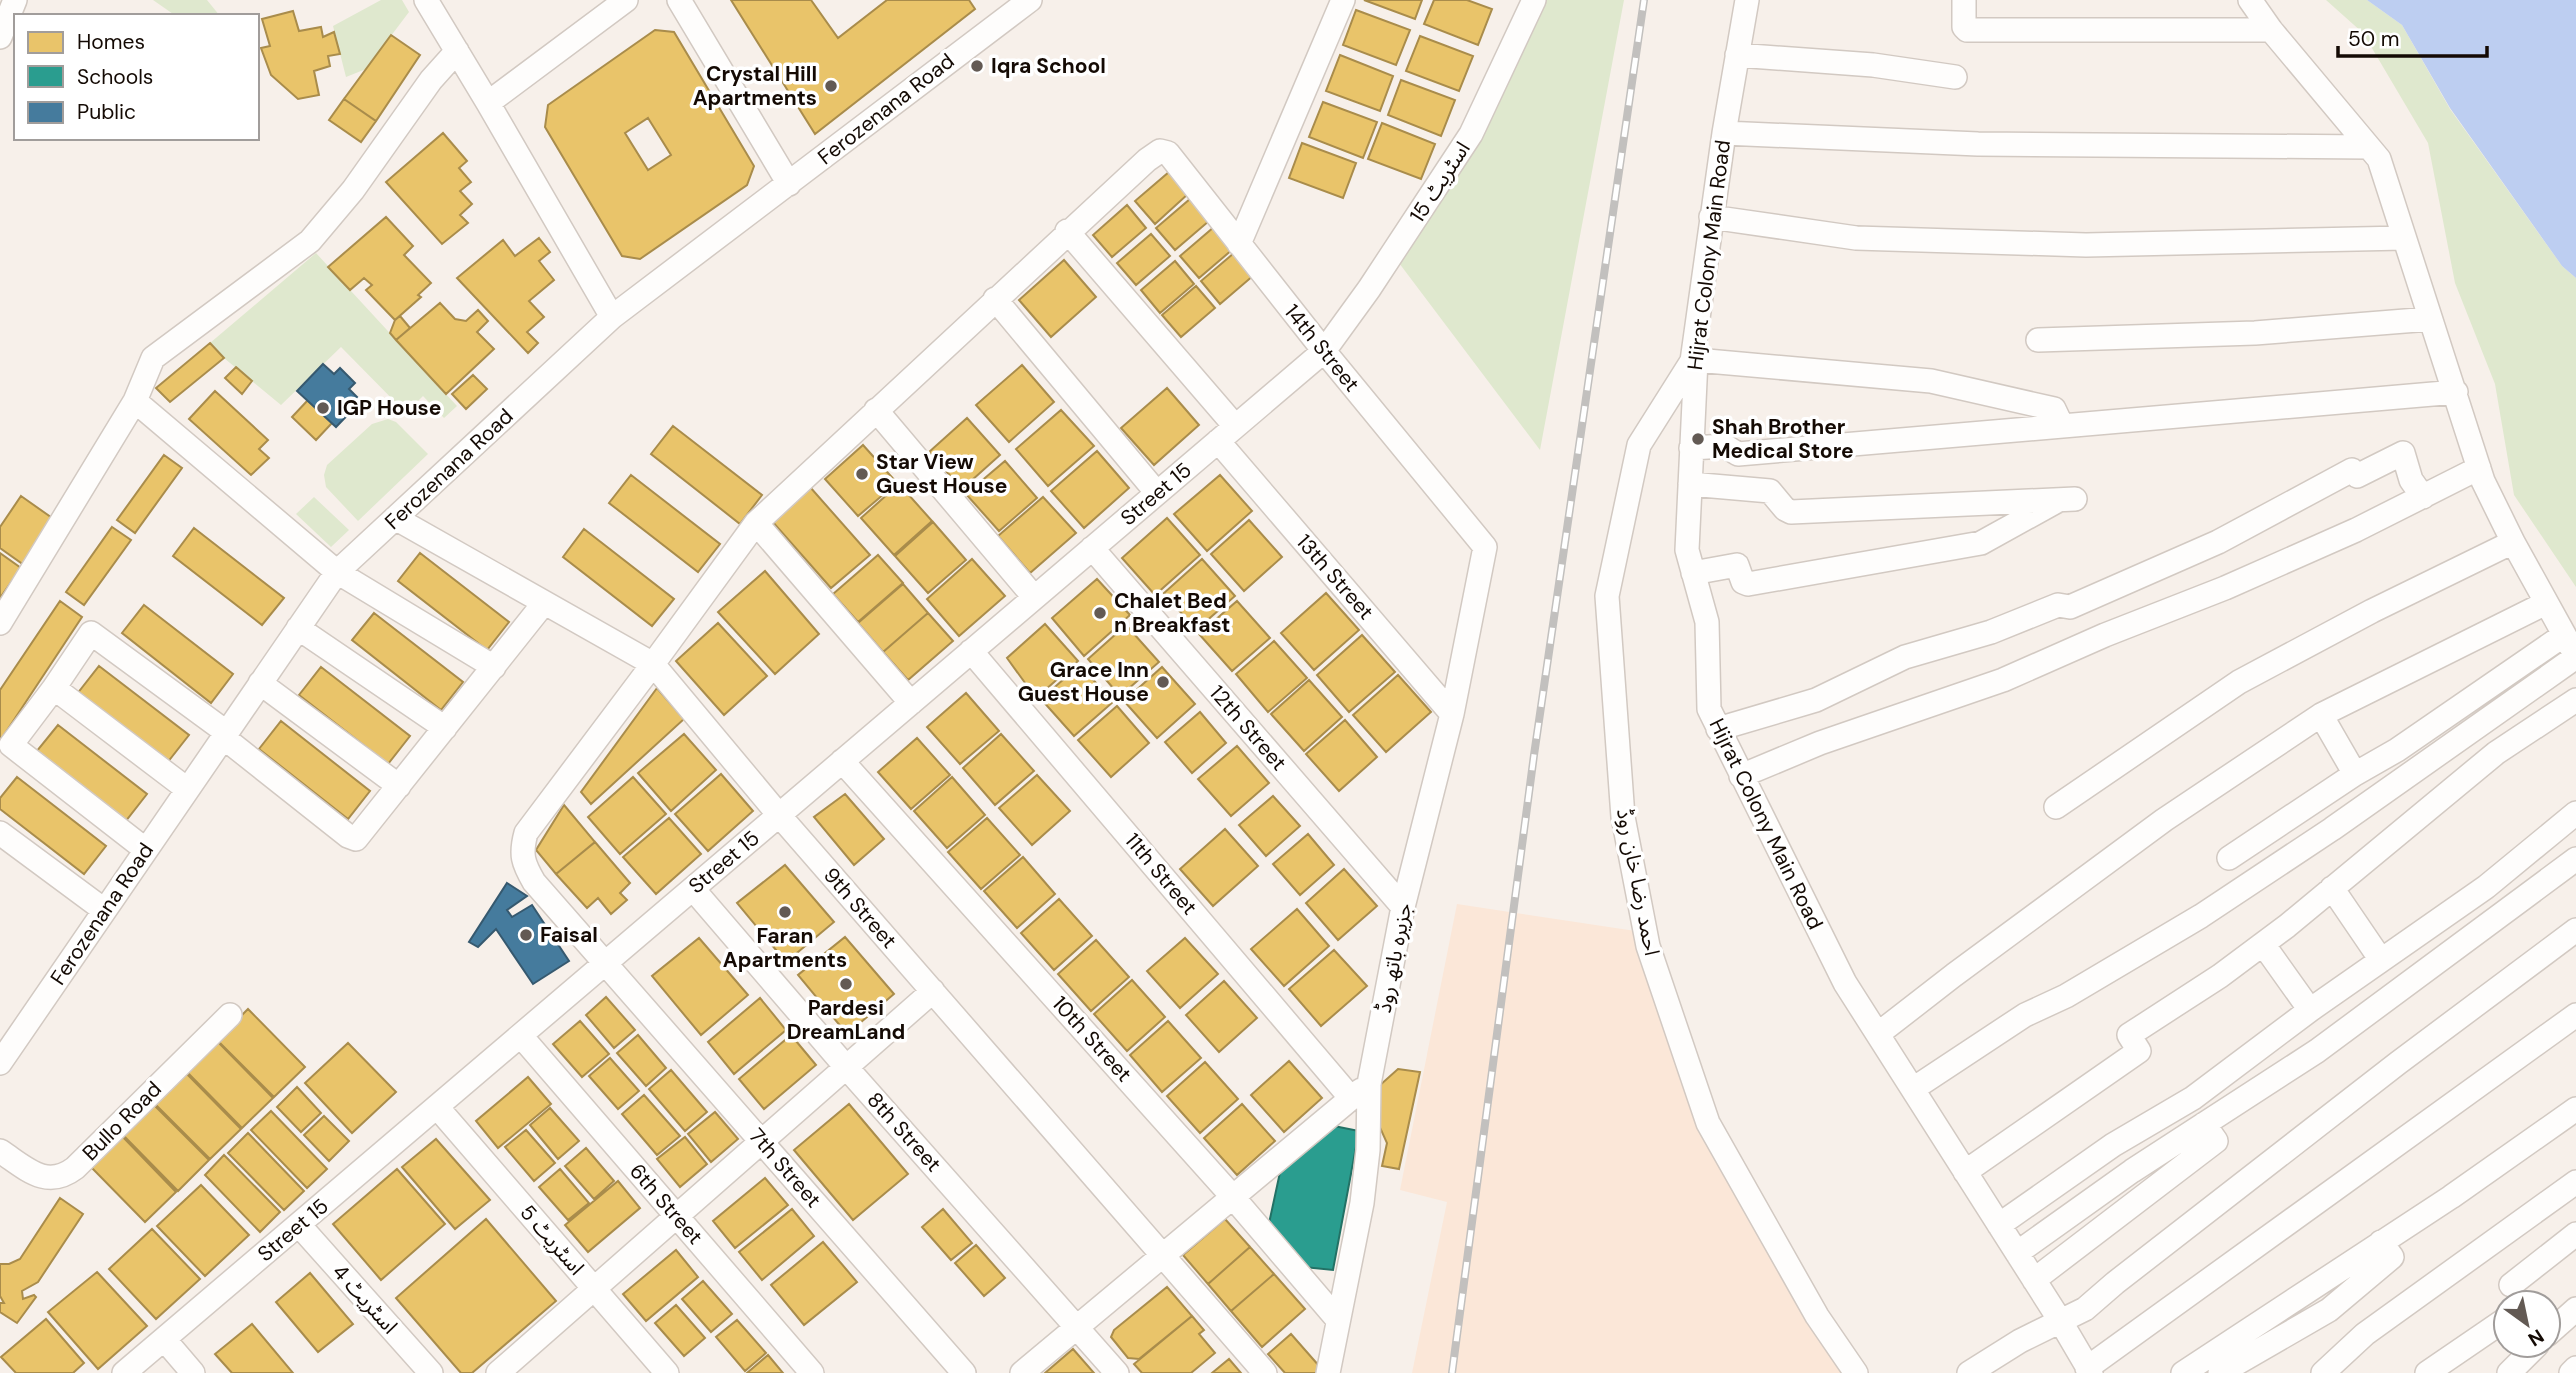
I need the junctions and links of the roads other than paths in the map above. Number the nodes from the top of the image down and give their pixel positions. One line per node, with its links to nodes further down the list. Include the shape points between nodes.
1 (15, 0): 13 (street)
2 (426, 0): 14 (street)
3 (626, 0): 17 (street)
4 (679, 0): 21 (street)
5 (1030, 0): 11 (street, Ferozenana Road)
6 (1343, 0): 25 (street)
7 (1534, 0): 30 (street, اسٹریٹ 15, via 1471,134)
8 (1746, 0): 15 (street, Hijrat Colony Main Road)
9 (1964, 0): 12 (street, via 1967,30)
10 (2250, 0): 12 (street)
11 (1003, 8): 21 (street, Ferozenana Road)
12 (2270, 30): 19 (street)
13 (0, 37)
14 (457, 51): 17 (street); 33 (street, via 310,242 153,358)
15 (1737, 55): 16 (street, via 1873,65); 18 (street, Hijrat Colony Main Road)
16 (1955, 77)
17 (488, 103): 27 (street)
18 (1724, 133): 19 (street, via 1978,144); 22 (street, Hijrat Colony Main Road)
19 (2369, 147): 24 (street, via 2379,159)
20 (1160, 151): 23 (street, 7th Street); 25 (street, 14th Street, via 1168,153)
21 (789, 184): 27 (street, Ferozenana Road)
22 (1711, 217): 24 (street, via 1856,238 2032,244); 31 (street, Hijrat Colony Main Road)
23 (1067, 231): 26 (street, 7th Street); 35 (street)
24 (2404, 238): 28 (street)
25 (1239, 244): 30 (street, 14th Street)
26 (995, 299): 34 (street, 7th Street); 41 (street)
27 (612, 317): 43 (street, Ferozenana Road)
28 (2430, 319): 29 (street, via 2255,333); 32 (street)
29 (2038, 340)
30 (1324, 351): 35 (street, Street 15); 46 (street, 14th Street)
31 (1694, 360): 36 (street, via 1931,381 2054,409); 38 (street, Hijrat Colony Main Road); 139 (street, احمد رضا خان روڈ, via 1639,445 1607,596 1623,817 1648,946 1708,1123 1817,1316)
32 (2456, 392): 36 (street); 39 (street)
33 (135, 401): 48 (street); 53 (street)
34 (876, 410): 44 (street, 7th Street); 50 (street)
35 (1236, 426): 37 (street, Street 15)
36 (2062, 426): 38 (street, via 1738,454 1725,446)
37 (1217, 441): 41 (street, Street 15); 64 (street, 13th Street)
38 (1691, 448): 40 (street, Hijrat Colony Main Road)
39 (2480, 468): 42 (street); 45 (street)
40 (1690, 484): 49 (street, Hijrat Colony Main Road, via 1687,551); 49 (street, via 1770,491 1791,512 2067,500 1982,543 1745,584 1737,565)
41 (1157, 493): 47 (street, Street 15)
42 (2423, 497): 67 (street, via 2411,480 2403,453 2357,477 2352,470 2218,542 2070,607 2058,605 1991,632 1905,657 1816,700); 72 (street, via 2225,588 2003,680 1820,743)
43 (395, 518): 48 (street, Ferozenana Road); 51 (street, 9th Street)
44 (755, 523): 58 (street, 7th Street); 63 (street)
45 (2512, 542): 52 (street); 75 (street, via 2239,682)
46 (1485, 547): 64 (street, جزیرہ باتھ روڈ)
47 (1092, 548): 50 (street, Street 15); 84 (street, 12th Street)
48 (337, 572): 54 (street, Ferozenana Road); 59 (street)
49 (1693, 573): 67 (street, Hijrat Colony Main Road, via 1707,622 1709,709)
50 (1034, 597): 56 (street, Street 15)
51 (544, 603): 58 (street, 9th Street); 59 (street)
52 (2546, 603): 55 (street); 65 (street)
53 (0, 623)
54 (298, 628): 60 (street, Ferozenana Road); 66 (street)
55 (2564, 635): 57 (street); 71 (street)
56 (971, 651): 63 (street, Street 15); 99 (street, 11th Street)
57 (2576, 657): 98 (street, via 2202,916 2025,1015)
58 (653, 664): 77 (street, 9th Street); 89 (street, 7th Street, via 526,833 522,850 525,868 534,882)
59 (494, 667): 66 (street)
60 (260, 683): 68 (street, Ferozenana Road); 73 (street)
61 (54, 688): 68 (street, via 91,633); 69 (street); 74 (street)
62 (2576, 700): 82 (street, via 2496,752)
63 (911, 703): 70 (street, Street 15)
64 (1452, 714): 84 (street, جزیرہ باتھ روڈ)
65 (2321, 715): 71 (street); 94 (street, via 2164,820)
66 (445, 728): 73 (street)
67 (1718, 729): 72 (street, Hijrat Colony Main Road)
68 (225, 735): 73 (street, via 356,839); 74 (street, Ferozenana Road)
69 (5, 753): 79 (street)
70 (842, 761): 77 (street, Street 15); 107 (street, 10th Street)
71 (2355, 774): 80 (street)
72 (1741, 776): 94 (street, Hijrat Colony Main Road, via 1845,983)
73 (399, 786)
74 (187, 789): 79 (street, Ferozenana Road)
75 (2056, 807)
76 (2576, 814): 88 (street, via 2486,887)
77 (779, 815): 83 (street, Street 15); 90 (street, 9th Street)
78 (0, 833): 85 (street)
79 (146, 850): 85 (street, Ferozenana Road)
80 (2229, 858)
81 (2576, 859): 102 (street, via 2317,1051)
82 (2332, 888): 87 (street); 88 (street)
83 (693, 889): 89 (street, Street 15); 97 (street, 8th Street)
84 (1404, 907): 99 (street, جزیرہ باتھ روڈ)
85 (104, 910): 96 (street, Ferozenana Road)
86 (2576, 930): 120 (street, via 2085,1309)
87 (2263, 944): 91 (street); 105 (street, via 2129,1035 2139,1051)
88 (2382, 960): 91 (street)
89 (605, 964): 95 (street, Street 15); 103 (street, 7th Street)
90 (933, 991): 97 (street); 114 (street, 9th Street)
91 (2310, 1010): 110 (street, via 2193,1098 2113,1145)
92 (230, 1015): 104 (street, Bullo Road, via 63,1177 38,1176)
93 (2576, 1015): 127 (street)
94 (1878, 1034): 98 (street, Hijrat Colony Main Road)
95 (521, 1035): 100 (street, Street 15); 108 (street, 6th Street)
96 (0, 1063)
97 (846, 1067): 103 (street); 122 (street, 8th Street)
98 (1913, 1089): 105 (street, Hijrat Colony Main Road)
99 (1360, 1090): 107 (street); 119 (street, جزیرہ باتھ روڈ, via 1368,1150)
100 (437, 1107): 109 (street, Street 15); 117 (street, اسٹریٹ 5)
101 (2576, 1109): 112 (street)
102 (2204, 1124): 113 (street); 115 (street, via 2216,1141)
103 (762, 1141): 108 (street); 134 (street, 7th Street)
104 (0, 1151)
105 (1965, 1172): 110 (street, Hijrat Colony Main Road)
106 (2576, 1182): 143 (street, via 2365,1334)
107 (1232, 1196): 114 (street); 119 (street, 10th Street)
108 (676, 1216): 117 (street); 133 (street, 6th Street)
109 (299, 1225): 124 (street, Street 15); 130 (street, اسٹریٹ 4)
110 (1999, 1225): 113 (street, Hijrat Colony Main Road)
111 (2576, 1234): 116 (street)
112 (2381, 1242): 141 (street); 142 (street, via 2392,1257 2329,1310)
113 (2017, 1253): 115 (street, Hijrat Colony Main Road)
114 (1162, 1255): 122 (street); 137 (street, 9th Street)
115 (2034, 1280): 120 (street, Hijrat Colony Main Road)
116 (2511, 1285)
117 (594, 1288): 131 (street); 132 (street, اسٹریٹ 5)
118 (2576, 1309): 121 (street)
119 (1338, 1320): 138 (street, جزیرہ باتھ روڈ)
120 (2061, 1322): 127 (street, Hijrat Colony Main Road); 140 (street)
121 (2562, 1322)
122 (1077, 1327): 135 (street); 136 (street, 8th Street)
123 (2492, 1329): 144 (street)
124 (164, 1339): 128 (street, Street 15); 129 (street)
125 (2523, 1359): 145 (street)
126 (2576, 1368): 146 (street)
127 (2089, 1370)
128 (124, 1373)
129 (193, 1373)
130 (430, 1373)
131 (498, 1373)
132 (667, 1373)
133 (812, 1373)
134 (964, 1373)
135 (1022, 1373)
136 (1117, 1373)
137 (1265, 1373)
138 (1328, 1373)
139 (1856, 1373)
140 (1969, 1373)
141 (2183, 1373)
142 (2220, 1373)
143 (2323, 1373)
144 (2427, 1373)
145 (2509, 1373)
146 (2571, 1373)

